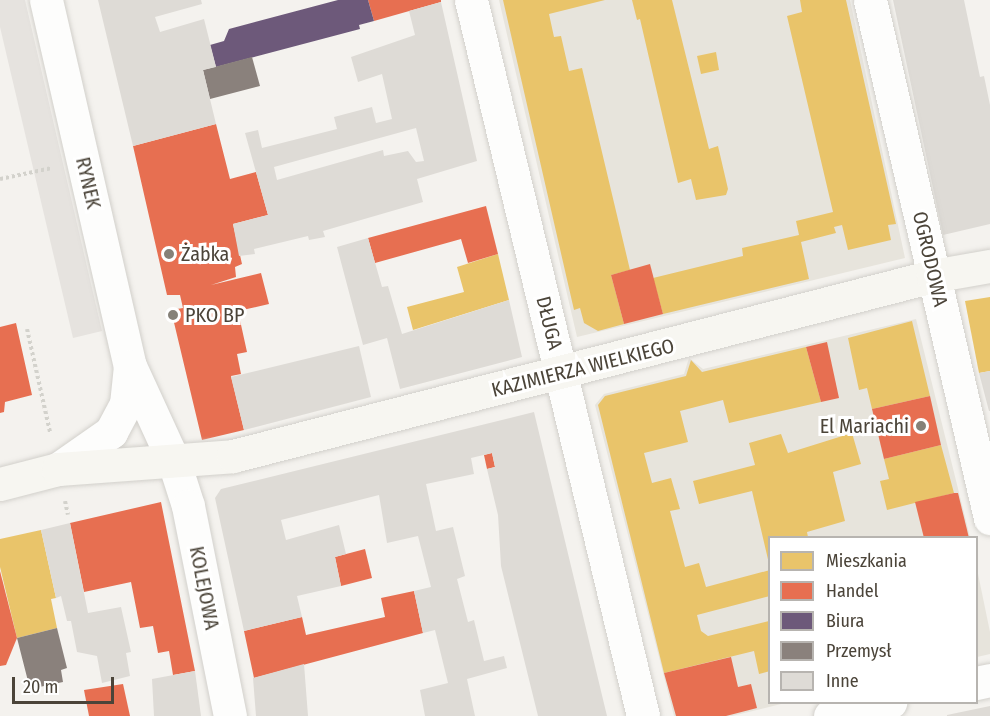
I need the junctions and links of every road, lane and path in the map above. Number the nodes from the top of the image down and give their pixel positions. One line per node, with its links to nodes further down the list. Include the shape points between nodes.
1 (46, 0): 9 (street, RYNEK)
2 (471, 0): 10 (street, DŁUGA)
3 (870, 0): 7 (street, OGRODOWA)
4 (58, 166): 5 (path)
5 (0, 179)
6 (990, 266): 7 (street, KAZIMIERZA WIELKIEGO)
7 (933, 276): 10 (street, KAZIMIERZA WIELKIEGO); 15 (street, OGRODOWA)
8 (27, 329): 12 (path)
9 (130, 366): 11 (street, RYNEK); 12 (street, RYNEK, via 126,404 111,432)
10 (562, 375): 11 (street, KAZIMIERZA WIELKIEGO, via 233,456); 18 (street, DŁUGA)
11 (174, 462): 12 (street, RYNEK); 17 (street, KOLEJOWA, via 188,506)
12 (58, 469): 13 (street, RYNEK); 14 (path)
13 (0, 484)
14 (68, 515)
15 (990, 518)
16 (881, 704): 19 (street)
17 (230, 716)
18 (643, 716)
19 (830, 716)

